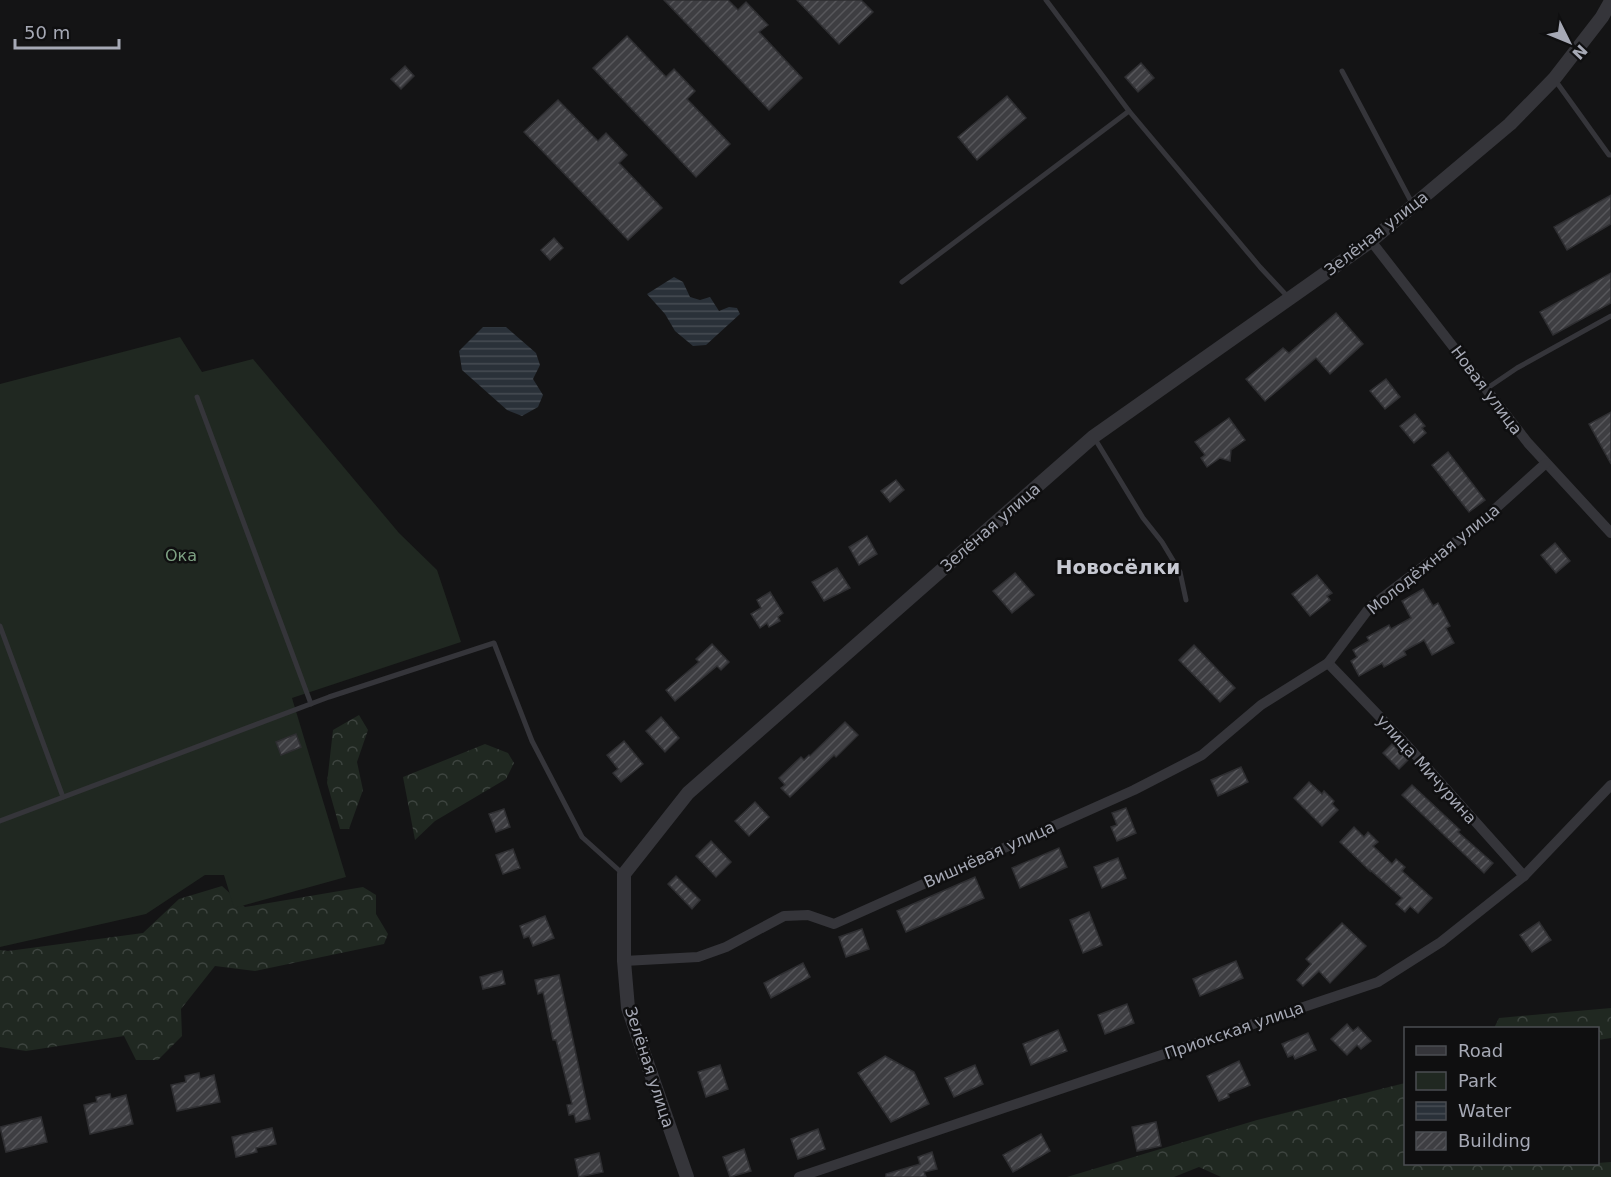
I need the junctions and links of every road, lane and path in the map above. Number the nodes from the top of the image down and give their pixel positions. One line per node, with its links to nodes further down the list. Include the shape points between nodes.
1 (1046, 0): 5 (lane)
2 (1611, 1): 4 (street, Зелёная улица)
3 (1342, 71): 7 (lane)
4 (1554, 79): 6 (lane); 7 (street, Зелёная улица, via 1510,124)
5 (1129, 111): 9 (lane); 10 (lane)
6 (1611, 155)
7 (1413, 206): 8 (street, Зелёная улица)
8 (1371, 240): 10 (street, Зелёная улица); 12 (street, Новая улица)
9 (902, 282)
10 (1289, 298): 14 (street, Зелёная улица)
11 (1611, 316): 12 (lane)
12 (1486, 389): 15 (street, Новая улица)
13 (197, 397): 20 (lane)
14 (1094, 437): 17 (lane, via 1179,572); 24 (street, Зелёная улица, via 688,793)
15 (1546, 463): 16 (street, Новая улица); 19 (street, Молодёжная улица, via 1475,527 1370,607)
16 (1611, 533)
17 (1186, 600)
18 (0, 626): 22 (lane)
19 (1328, 663): 25 (street, улица Мичурина); 26 (street, Вишнёвая улица, via 1261,705 1202,754 1134,790 834,924 808,915 784,916 726,947 698,957)
20 (311, 704): 22 (lane); 24 (lane, via 494,643 532,741 582,837)
21 (1611, 785): 25 (street, Приокская улица)
22 (63, 797): 23 (lane)
23 (0, 821)
24 (624, 874): 26 (street, Зелёная улица)
25 (1524, 876): 28 (street, Приокская улица, via 1441,942 1378,982)
26 (624, 961): 27 (street, Зелёная улица, via 628,1008)
27 (687, 1177)
28 (799, 1177)

